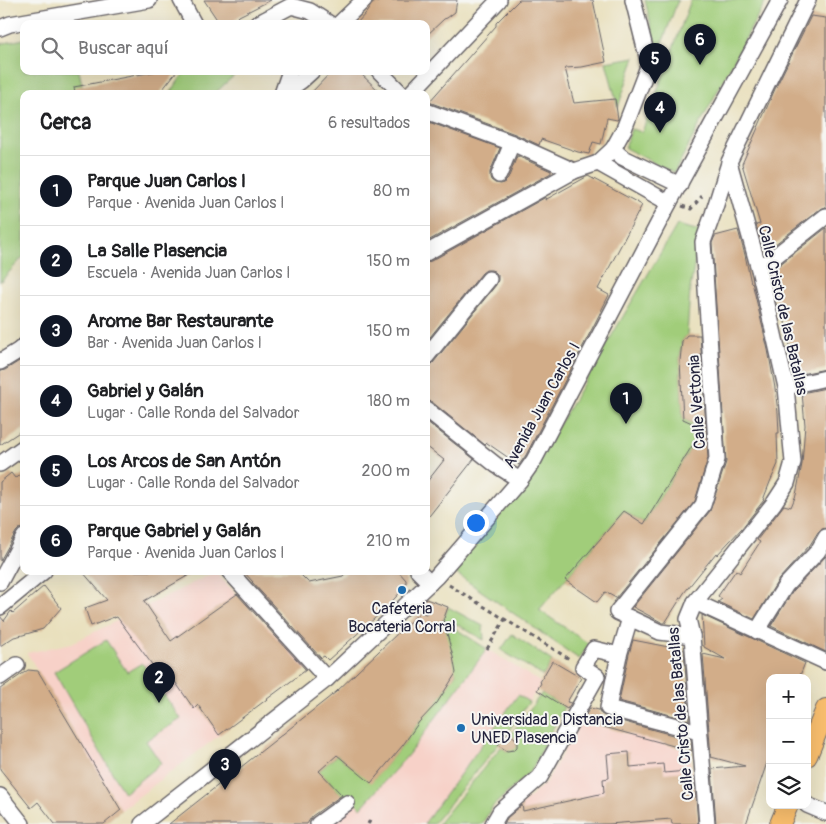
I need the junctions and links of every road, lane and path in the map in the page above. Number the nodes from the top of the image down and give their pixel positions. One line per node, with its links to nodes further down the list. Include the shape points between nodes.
1 (149, 0): 10 (street)
2 (181, 0): 11 (street)
3 (298, 0): 9 (street)
4 (364, 0): 13 (street)
5 (499, 0): 16 (street)
6 (633, 0): 27 (street, via 649,64)
7 (780, 0): 32 (street, Avenida Juan Carlos I)
8 (808, 0): 28 (street)
9 (308, 17): 12 (street, via 291,6)
10 (33, 20)
11 (192, 20)
12 (265, 20)
13 (343, 20)
14 (20, 22): 15 (street)
15 (0, 28)
16 (430, 73)
17 (289, 75): 21 (street)
18 (308, 75): 22 (street)
19 (383, 75): 23 (street)
20 (428, 75): 24 (street)
21 (284, 90)
22 (289, 90)
23 (398, 90)
24 (414, 90)
25 (430, 112): 26 (street)
26 (512, 143): 30 (street); 31 (street)
27 (613, 149): 29 (street); 32 (street, via 622,157)
28 (729, 162): 37 (street, Calle Cristo de las Batallas); 57 (street, Calle Vettonia, via 703,242 717,460 703,505)
29 (598, 163): 30 (street); 34 (street)
30 (574, 171): 36 (street)
31 (499, 175)
32 (680, 185): 34 (street, Avenida Juan Carlos I)
33 (707, 189): 34 (path, via 691,209)
34 (670, 203): 47 (street, Avenida Juan Carlos I, via 534,460)
35 (826, 216): 37 (street)
36 (430, 251)
37 (759, 269): 43 (street, Calle Cristo de las Batallas)
38 (489, 279): 40 (street)
39 (20, 349): 41 (street)
40 (430, 352)
41 (2, 360)
42 (826, 378): 43 (street)
43 (786, 387): 55 (street, Calle Cristo de las Batallas, via 793,462 787,483)
44 (430, 412): 47 (street)
45 (20, 450): 46 (street)
46 (0, 464)
47 (520, 480): 53 (street, Avenida Juan Carlos I)
48 (826, 537): 59 (street, via 818,551 786,585)
49 (20, 544): 54 (street)
50 (39, 575): 56 (street)
51 (233, 575): 67 (street)
52 (425, 575): 53 (street)
53 (433, 580): 58 (path); 67 (street, Avenida Juan Carlos I)
54 (0, 582)
55 (695, 602): 59 (street); 60 (street, Calle Cristo de las Batallas, via 688,619)
56 (0, 607)
57 (623, 615): 60 (street, via 660,632); 62 (street)
58 (505, 619): 61 (path); 65 (path)
59 (758, 631): 63 (street)
60 (692, 636): 69 (street, Calle Cristo de las Batallas)
61 (487, 648)
62 (620, 655): 65 (street, via 594,649); 69 (street, via 608,708)
63 (826, 662)
64 (17, 665): 66 (street)
65 (582, 667): 81 (street, via 597,676 593,684 540,777 500,812)
66 (0, 677)
67 (327, 679): 77 (street, Avenida Juan Carlos I)
68 (826, 709): 70 (main road)
69 (700, 732): 82 (street, Calle Cristo de las Batallas)
70 (811, 746)
71 (0, 796): 76 (street)
72 (347, 803): 78 (street)
73 (811, 807): 75 (street)
74 (786, 809): 83 (main road)
75 (826, 813)
76 (22, 824)
77 (142, 824)
78 (318, 824)
79 (368, 824): 80 (path)
80 (373, 824)
81 (493, 824)
82 (707, 824)
83 (780, 824)

